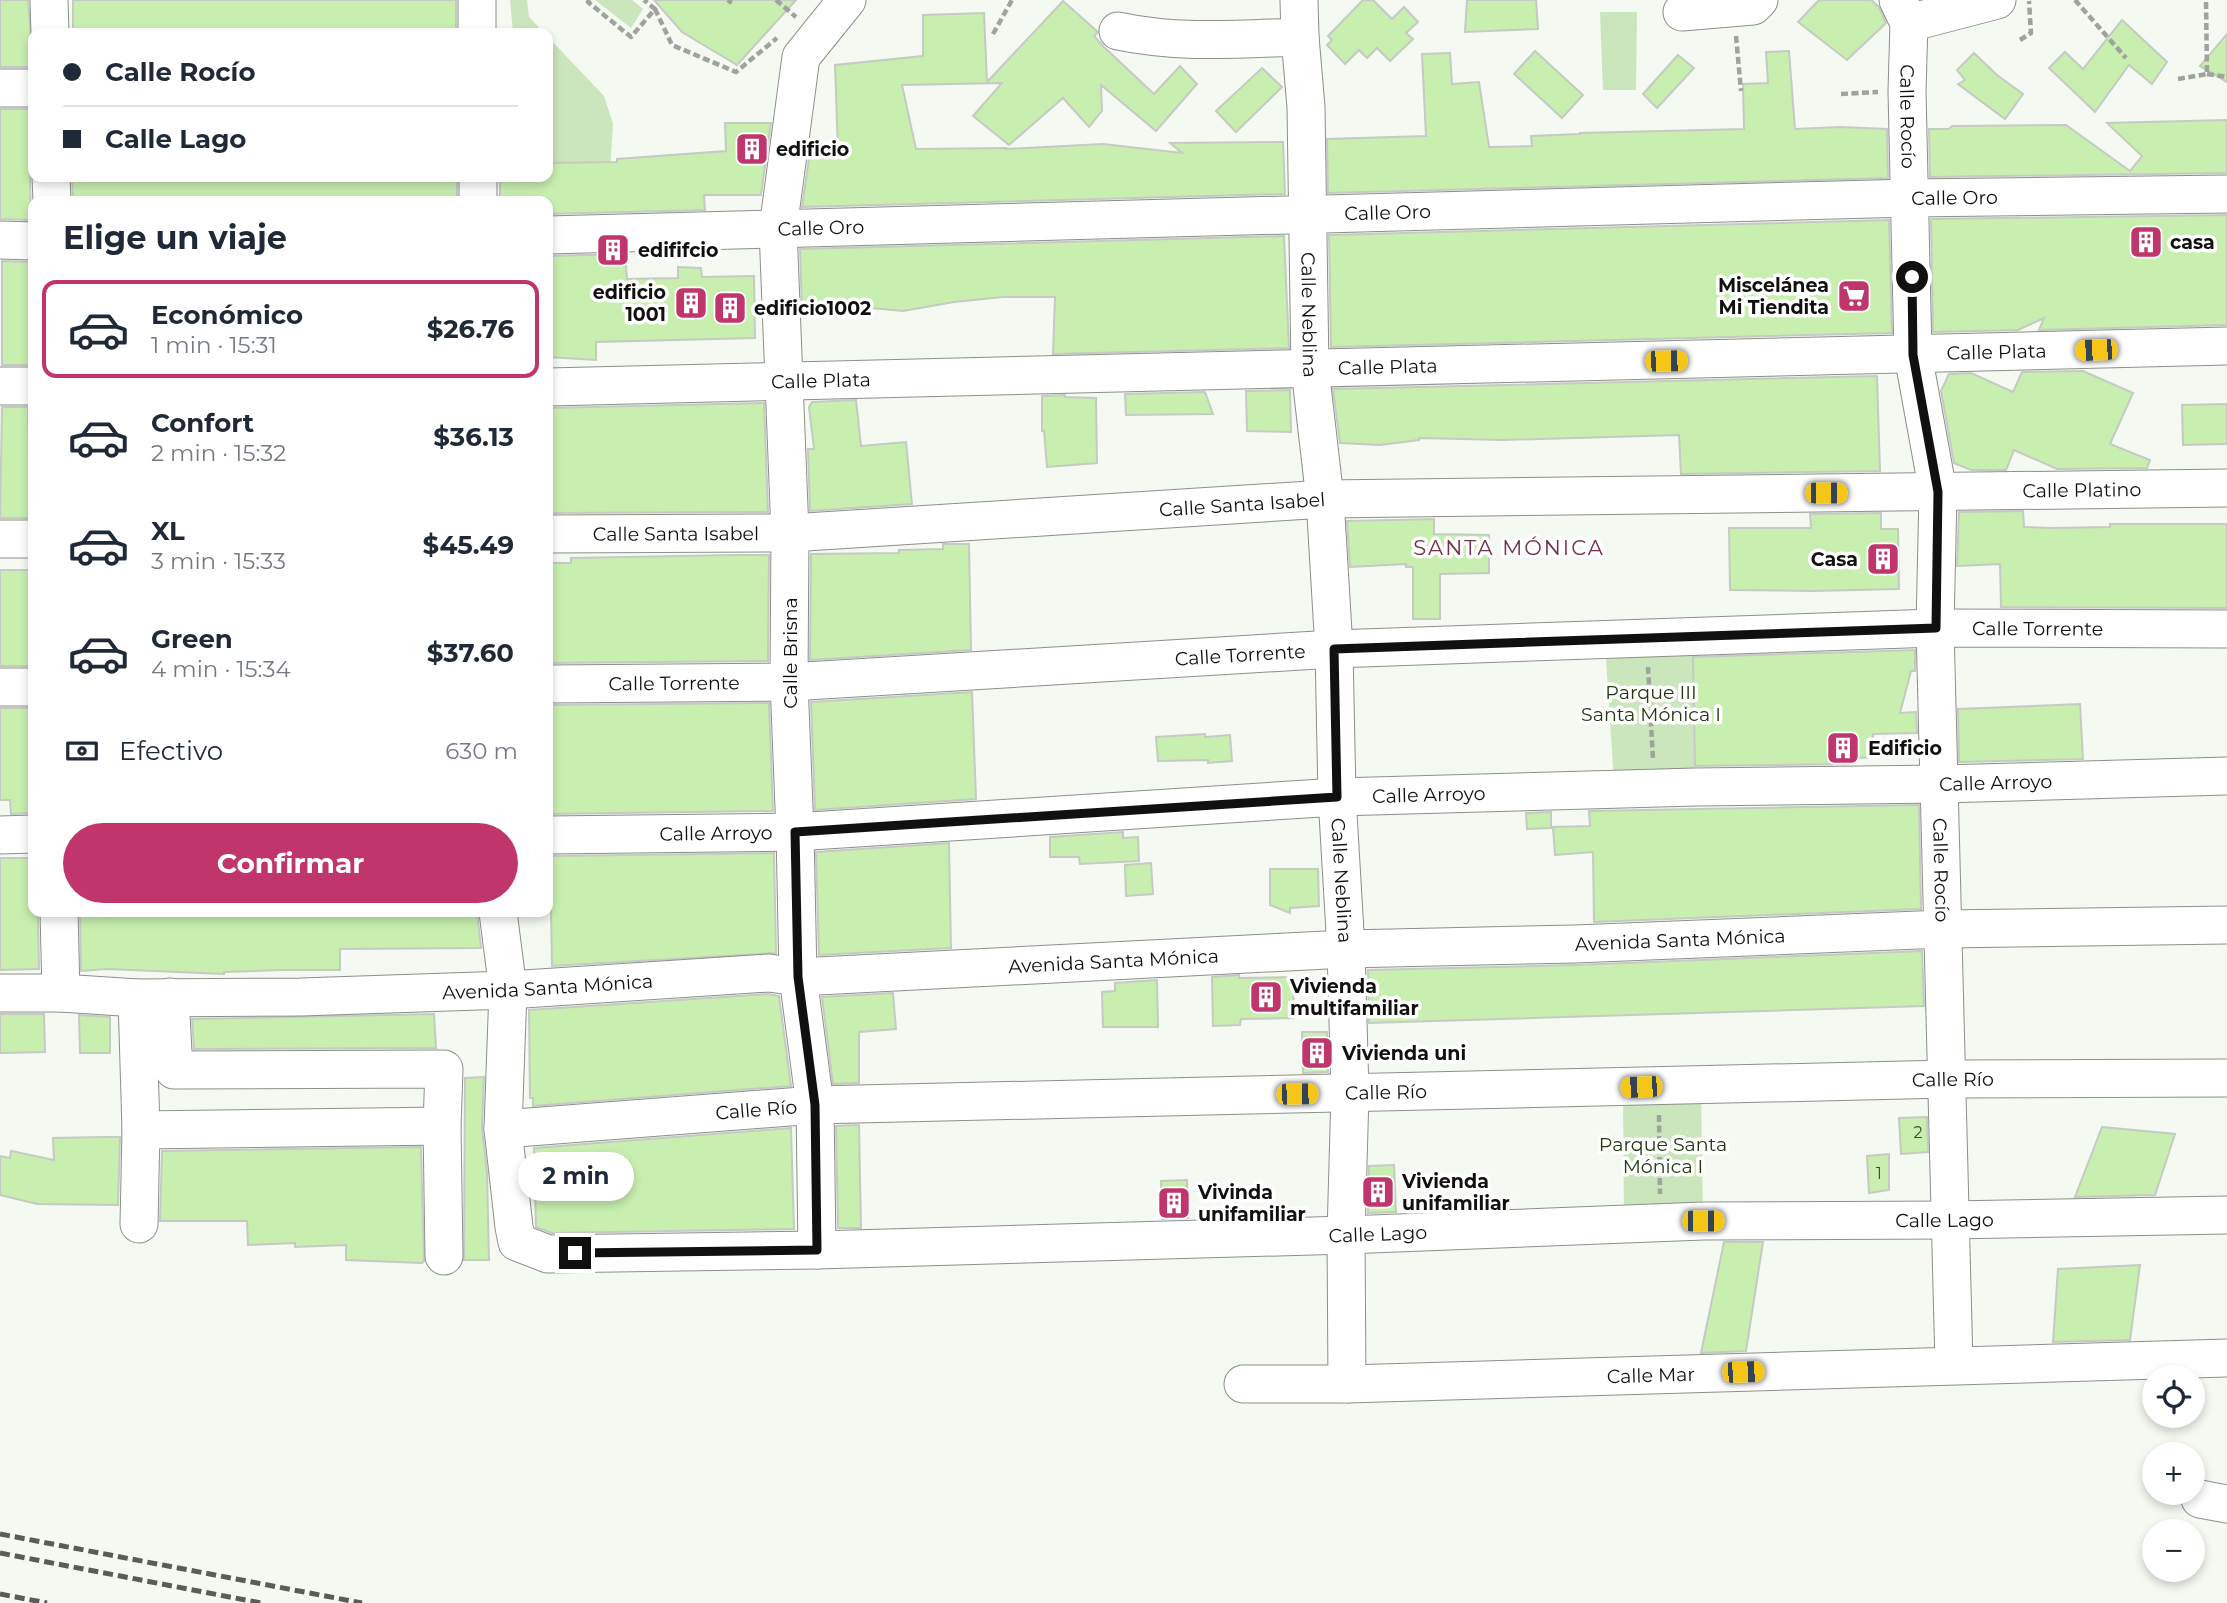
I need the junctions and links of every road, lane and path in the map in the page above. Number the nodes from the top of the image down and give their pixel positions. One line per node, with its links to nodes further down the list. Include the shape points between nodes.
1 (50, 0): 16 (street)
2 (477, 0): 17 (street)
3 (590, 0): 13 (path, via 631,37)
4 (644, 0): 13 (path)
5 (848, 0): 23 (street)
6 (1012, 0): 20 (path)
7 (1299, 0): 21 (street, Calle Neblina)
8 (1759, 0): 15 (street, via 1752,6)
9 (1997, 0): 14 (street)
10 (2029, 0): 22 (path, via 2031,33)
11 (2076, 0): 24 (path)
12 (2206, 0): 25 (path)
13 (654, 9): 23 (path, via 672,45 736,72)
14 (1903, 11): 31 (street, Calle Rocío)
15 (1682, 12)
16 (50, 28)
17 (477, 28)
18 (1118, 31): 21 (street, via 1152,38 1211,40)
19 (1736, 33): 30 (path)
20 (993, 34)
21 (1300, 37): 35 (street, Calle Neblina)
22 (2020, 40)
23 (790, 47): 36 (street, Calle Brisna)
24 (2126, 58)
25 (2207, 74): 26 (path); 27 (path)
26 (2227, 77)
27 (2178, 79)
28 (0, 88): 29 (street)
29 (28, 88)
30 (1741, 91)
31 (1906, 91): 32 (path); 34 (street, Calle Rocío)
32 (1841, 94)
33 (2227, 194): 34 (street, Calle Oro)
34 (1911, 198): 35 (street, Calle Oro); 41 (street, Calle Rocío)
35 (1308, 216): 36 (street, Calle Oro); 42 (street, Calle Neblina)
36 (778, 229): 37 (street, Calle Oro); 43 (street, Calle Brisna)
37 (553, 235)
38 (0, 240): 39 (street)
39 (28, 241)
40 (2227, 346): 41 (street, Calle Plata)
41 (1913, 355): 42 (street, Calle Plata); 48 (street, Calle Rocío)
42 (1310, 369): 43 (street, Calle Plata); 49 (street, Calle Neblina)
43 (785, 381): 46 (street, Calle Plata); 50 (street, Calle Brisna)
44 (0, 386): 45 (street)
45 (28, 386)
46 (553, 387)
47 (2227, 488): 48 (street, Calle Platino)
48 (1938, 492): 49 (street, Calle Santa Isabel); 54 (street, Calle Rocío)
49 (1325, 499): 50 (street, Calle Santa Isabel); 56 (street, Calle Neblina)
50 (789, 533): 51 (street, Calle Santa Isabel); 58 (street, Calle Brisna)
51 (553, 534)
52 (0, 539): 53 (street)
53 (28, 539)
54 (1936, 628): 55 (street, Calle Torrente); 56 (street, Calle Torrente); 64 (street, Calle Rocío)
55 (2227, 629)
56 (1334, 649): 58 (street, Calle Torrente); 65 (street, Calle Neblina)
57 (1647, 656): 62 (path)
58 (789, 682): 59 (street, Calle Torrente); 66 (street, Calle Brisna)
59 (553, 684)
60 (0, 687): 61 (street)
61 (28, 687)
62 (1654, 766)
63 (2227, 776): 64 (street, Calle Arroyo)
64 (1941, 784): 65 (street, Calle Arroyo); 73 (street, Calle Rocío)
65 (1337, 797): 66 (street, Calle Arroyo); 74 (street, Calle Neblina)
66 (795, 832): 69 (street, Calle Arroyo); 75 (street, Calle Brisna)
67 (28, 834): 68 (street)
68 (0, 835)
69 (553, 835)
70 (59, 917): 78 (street)
71 (499, 917): 76 (street)
72 (2227, 925): 73 (street, Avenida Santa Mónica)
73 (1943, 929): 74 (street, Avenida Santa Mónica); 81 (street, Calle Rocío)
74 (1346, 949): 75 (street, Avenida Santa Mónica); 83 (street, Calle Neblina)
75 (798, 977): 76 (street, Avenida Santa Mónica, via 769,973); 84 (street, Calle Brisna)
76 (508, 990): 79 (street, Avenida Santa Mónica); 86 (street)
77 (0, 993): 78 (street, Avenida Santa Mónica)
78 (61, 993): 79 (street, Avenida Santa Mónica)
79 (153, 997): 85 (street, via 174,1070 444,1069); 87 (street)
80 (2227, 1078): 81 (street, Calle Río)
81 (1948, 1079): 82 (street, Calle Río); 89 (street, Calle Rocío)
82 (1659, 1087): 83 (street, Calle Río); 90 (path)
83 (1350, 1093): 84 (street, Calle Río); 92 (street, Calle Neblina)
84 (815, 1105): 86 (street, Calle Río); 93 (street, Calle Brisna)
85 (442, 1126): 87 (street); 94 (street)
86 (503, 1129): 93 (street, Calle Lago, via 517,1242 531,1249 548,1254)
87 (141, 1130): 91 (street)
88 (2227, 1215): 89 (street, Calle Lago)
89 (1950, 1220): 90 (street, Calle Lago); 96 (street, Calle Rocío)
90 (1661, 1223): 92 (street, Calle Lago)
91 (139, 1224)
92 (1346, 1236): 93 (street, Calle Lago); 98 (street, Calle Neblina)
93 (817, 1250)
94 (444, 1256)
95 (2227, 1359): 96 (street, Calle Mar)
96 (1954, 1365): 98 (street, Calle Mar)
97 (1243, 1384): 98 (street, Calle Mar)
98 (1347, 1384)

